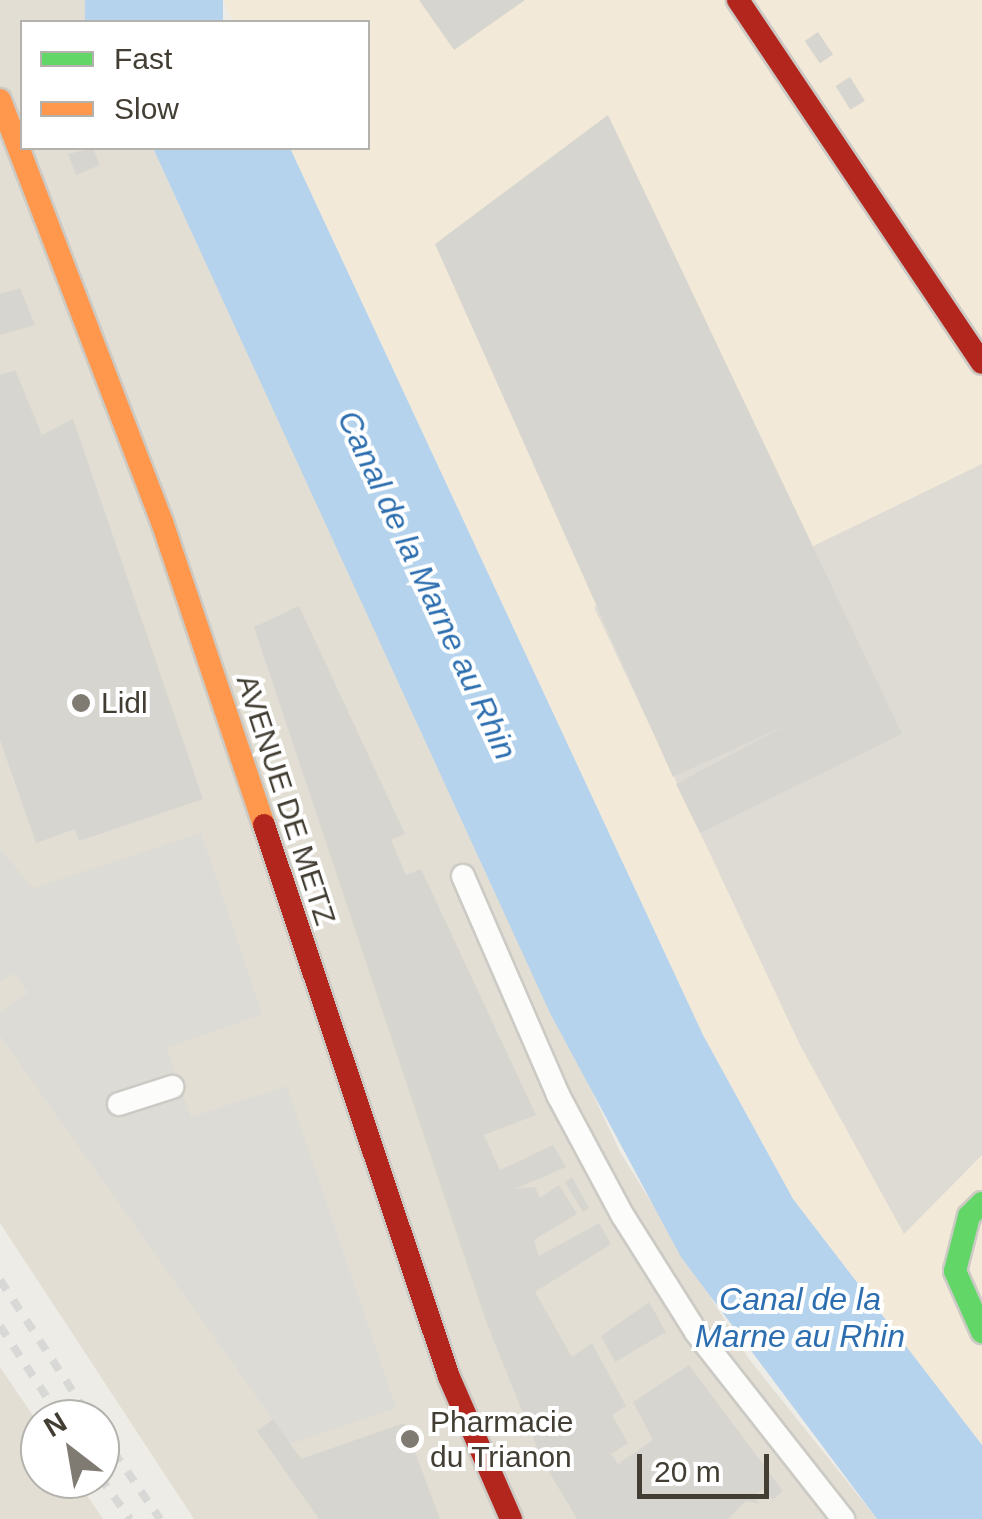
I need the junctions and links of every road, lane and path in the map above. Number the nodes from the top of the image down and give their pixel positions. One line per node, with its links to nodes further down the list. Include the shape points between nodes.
1 (738, 0): 3 (main road)
2 (0, 100): 9 (main road, AVENUE DE METZ, via 180,575 449,1377)
3 (982, 363)
4 (463, 876): 10 (lane, via 558,1095 623,1216 696,1332)
5 (172, 1087): 6 (lane)
6 (119, 1104)
7 (982, 1203): 8 (main road, via 969,1216 956,1271)
8 (982, 1332)
9 (510, 1519)
10 (842, 1519)

